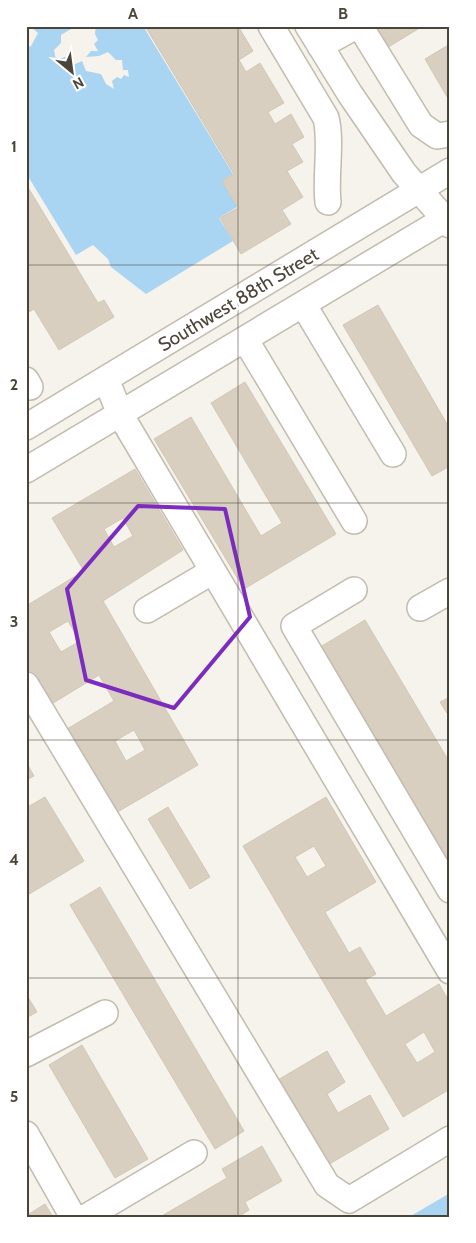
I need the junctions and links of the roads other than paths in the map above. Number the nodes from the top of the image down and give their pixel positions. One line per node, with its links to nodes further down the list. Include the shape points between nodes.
1 (271, 26): 7 (street, via 326,118)
2 (358, 26): 3 (street); 4 (street, via 421,125 437,136)
3 (314, 36): 6 (street)
4 (450, 134)
5 (450, 171): 6 (street, Southwest 88th Street)
6 (417, 190): 8 (street); 11 (street, Southwest 88th Street)
7 (328, 202)
8 (448, 220): 9 (street, Southwest 88th Street)
9 (304, 304): 10 (street, Southwest 88th Street); 14 (street)
10 (245, 339): 12 (street, Southwest 88th Street); 16 (street)
11 (106, 379): 12 (street); 13 (street, Southwest 88th Street)
12 (120, 414): 15 (street, Southwest 88th Street); 17 (street)
13 (26, 427)
14 (393, 454)
15 (26, 470)
16 (354, 521)
17 (212, 571): 21 (street); 24 (street)
18 (354, 590): 23 (street, via 294,626)
19 (450, 591): 20 (street)
20 (420, 608)
21 (147, 610)
22 (26, 685): 28 (street, via 326,1185 349,1200)
23 (450, 890)
24 (450, 971)
25 (105, 1013): 26 (street)
26 (26, 1054)
27 (26, 1134): 30 (street)
28 (450, 1139)
29 (194, 1153): 31 (street)
30 (73, 1217)
31 (86, 1217)

